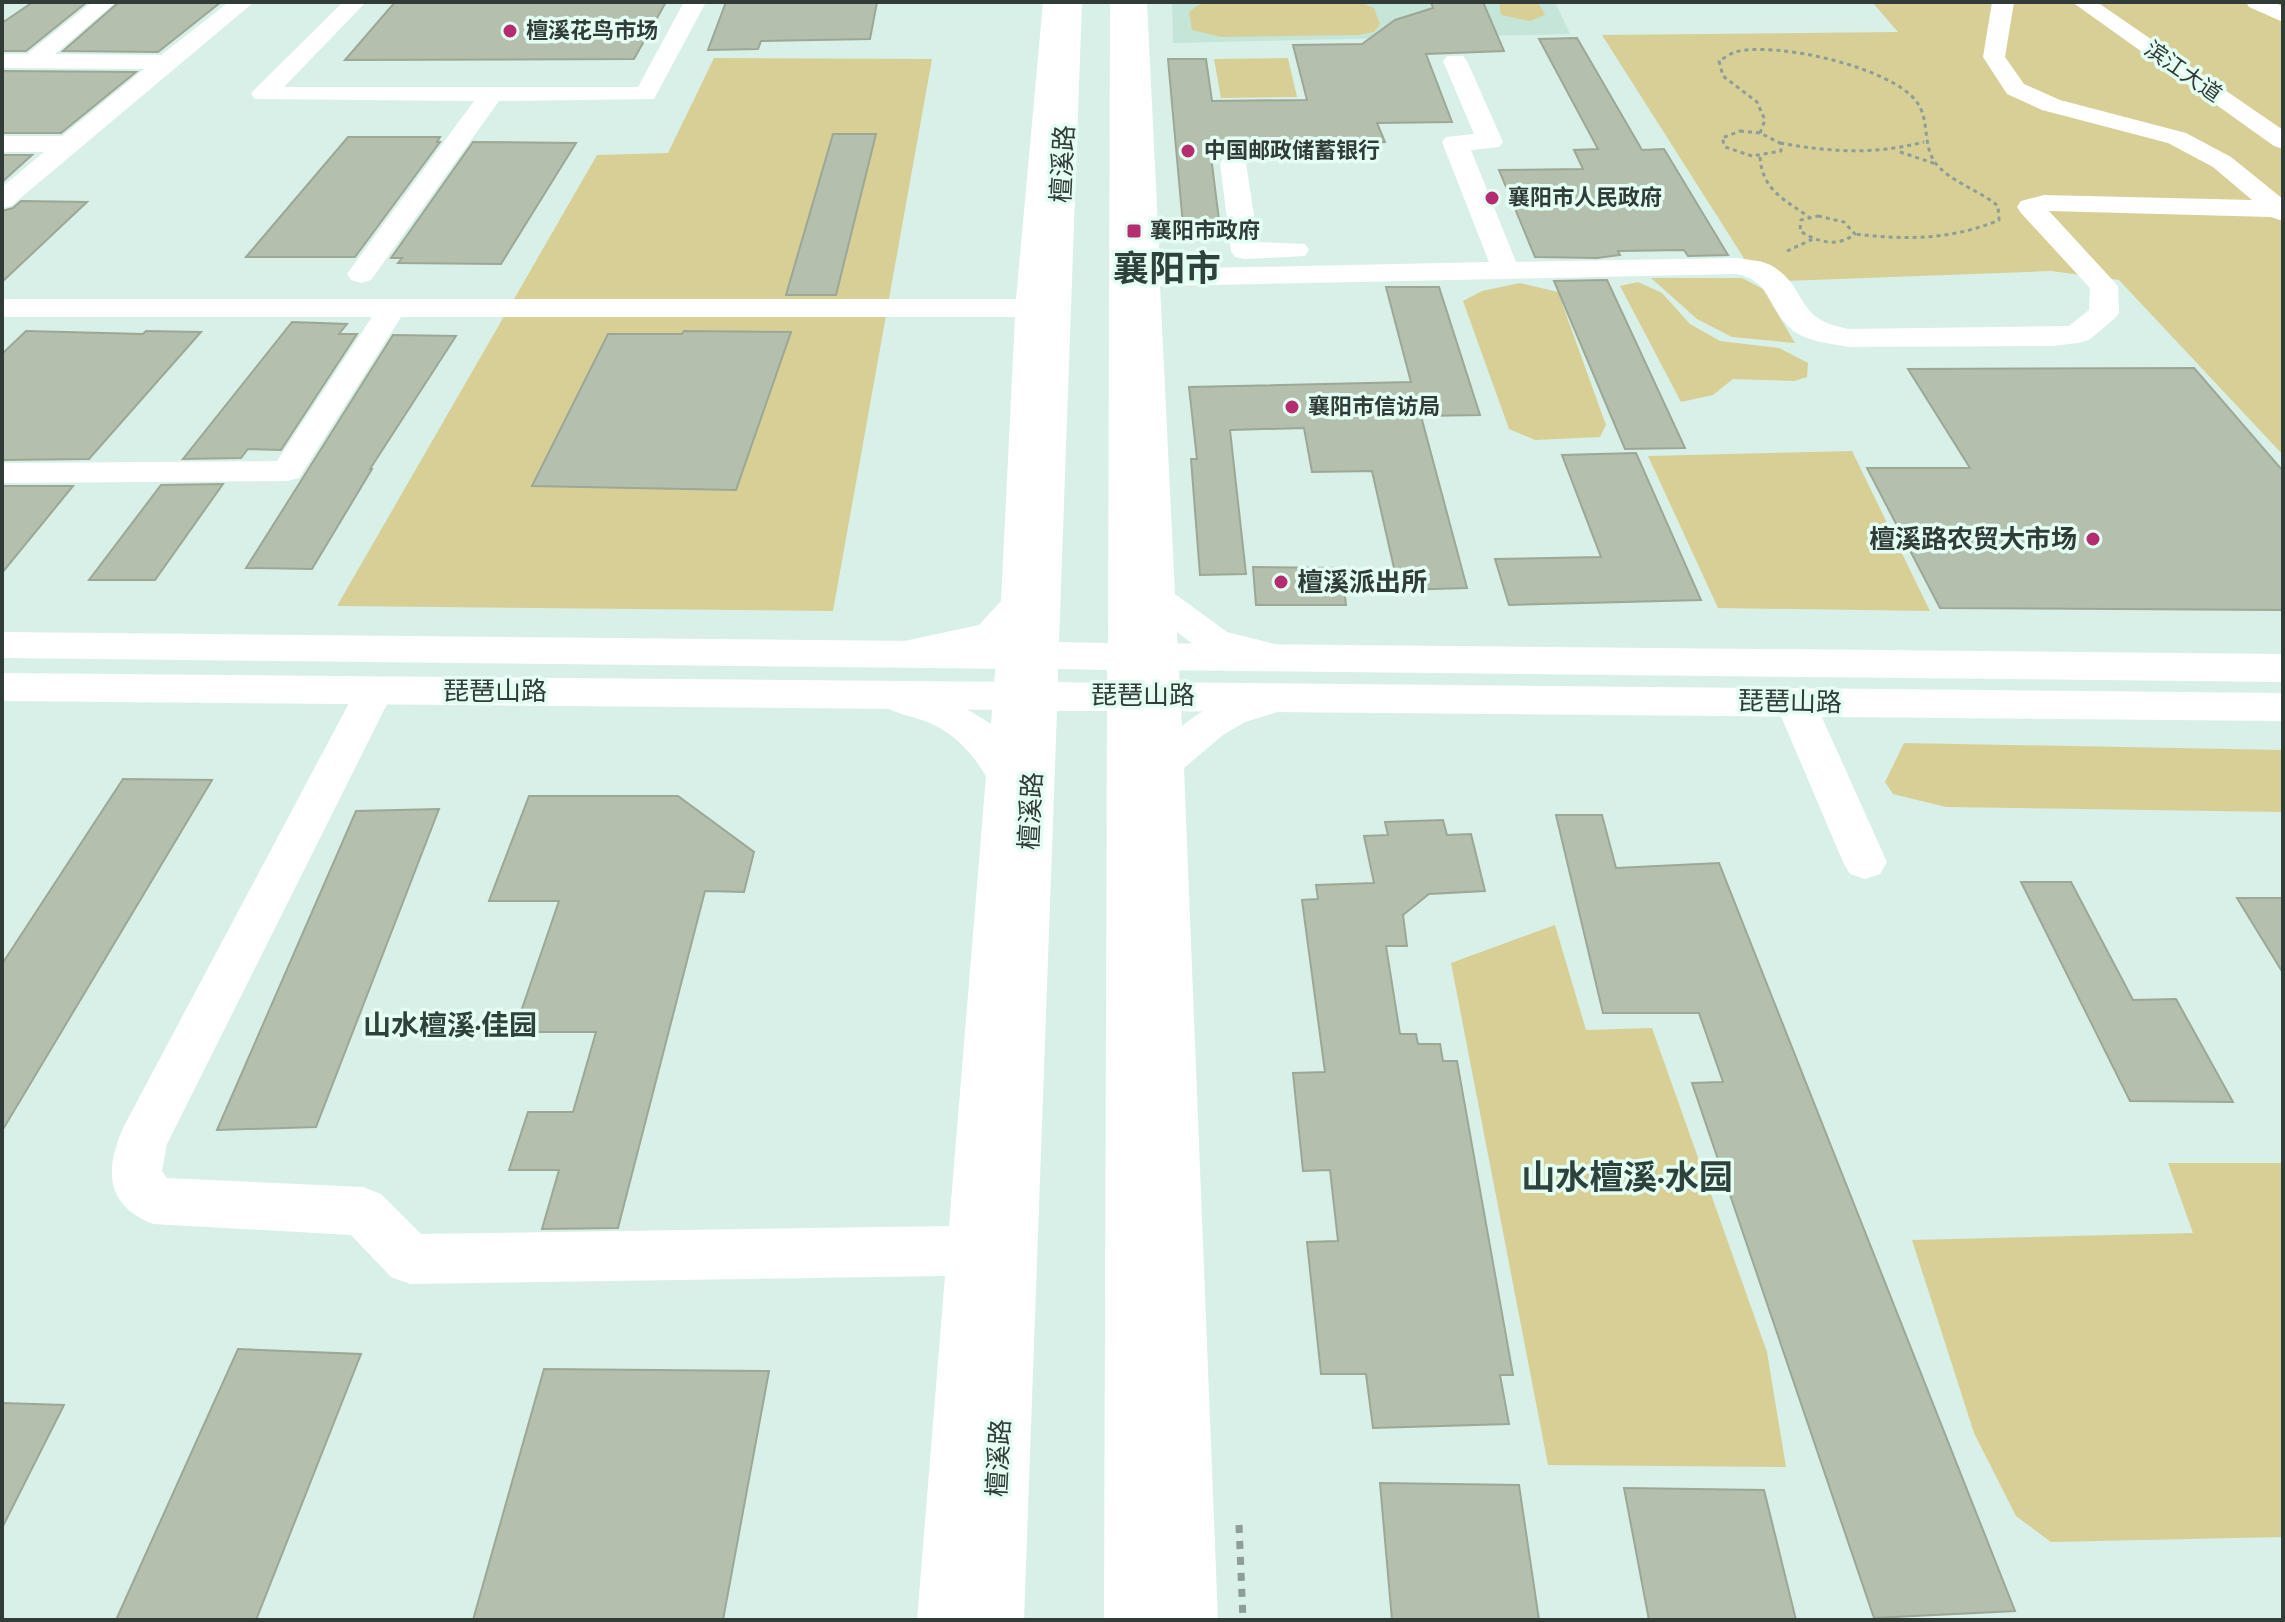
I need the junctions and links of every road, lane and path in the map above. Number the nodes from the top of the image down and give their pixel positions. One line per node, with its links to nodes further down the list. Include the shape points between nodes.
1 (105, 2): 15 (street)
2 (243, 2): 16 (street)
3 (355, 2): 17 (street, via 263,94)
4 (695, 2): 17 (street, via 646,94)
5 (1054, 2): 37 (street)
6 (1071, 2): 37 (main road, 檀溪路)
7 (1121, 2): 34 (main road)
8 (1136, 2): 34 (street)
9 (2003, 2): 29 (street, via 1994,57 2015,89 2051,105 2177,138 2222,162)
10 (2083, 2): 19 (street, 滨江大道)
11 (2257, 2): 12 (street)
12 (2283, 15)
13 (2, 61): 15 (street)
14 (1455, 61): 32 (street, via 1490,142 1455,142)
15 (32, 62): 16 (street)
16 (166, 62): 23 (street)
17 (492, 94): 33 (street)
18 (1760, 133): 20 (path, via 1765,120 1757,102 1723,76 1719,61 1735,52 1801,54 1887,78 1912,95 1925,114); 21 (path); 25 (path, via 1732,132 1722,138 1731,151)
19 (2283, 141)
20 (1924, 142): 24 (path); 27 (path)
21 (1780, 143): 24 (path, via 1854,154); 25 (path, via 1776,154)
22 (2, 144): 23 (street)
23 (69, 144): 28 (street)
24 (1895, 151): 27 (path)
25 (1760, 157): 30 (path, via 1759,174 1770,191)
26 (1233, 163): 32 (street, via 1245,251)
27 (1936, 164): 31 (path, via 1987,195 1998,206 1999,220 1982,229 1926,237)
28 (2, 200)
29 (2282, 210): 32 (street, via 2044,203 2030,207 2104,286 2104,313 2078,334 2053,337 1849,338 1820,333 1799,320 1762,271)
30 (1809, 217): 31 (path, via 1844,222); 31 (path, via 1798,227 1813,239 1840,242)
31 (1855, 234)
32 (1502, 258): 34 (street)
33 (361, 274)
34 (1134, 278): 39 (street); 46 (main road)
35 (2, 308): 36 (street)
36 (392, 308): 37 (street); 38 (street, via 287,471)
37 (1043, 308): 40 (street); 45 (main road, 檀溪路)
38 (2, 473)
39 (1157, 599): 43 (street, via 1215,642); 46 (street)
40 (1019, 604): 42 (street, via 992,634); 45 (street)
41 (2, 645): 42 (main road, 琵琶山路)
42 (907, 652): 45 (main road, 琵琶山路)
43 (1274, 656): 44 (main road, 琵琶山路); 46 (main road, 琵琶山路)
44 (2283, 668)
45 (1026, 674): 46 (main road, 琵琶山路); 49 (main road, 琵琶山路); 54 (street); 58 (main road, 檀溪路)
46 (1144, 676): 50 (main road, 琵琶山路); 53 (street); 59 (main road)
47 (2, 687): 48 (main road, 琵琶山路)
48 (375, 690): 49 (main road, 琵琶山路); 56 (street, via 142,1142 135,1177 153,1200 363,1211 410,1259)
49 (891, 694): 54 (street, via 951,716 984,739)
50 (1283, 696): 51 (main road, 琵琶山路); 53 (street, via 1231,712)
51 (1795, 702): 52 (main road, 琵琶山路); 55 (street)
52 (2283, 707)
53 (1163, 763): 60 (street)
54 (1007, 775): 56 (street)
55 (1865, 862)
56 (974, 1251): 57 (street)
57 (948, 1620)
58 (991, 1620)
59 (1137, 1620)
60 (1187, 1620)

